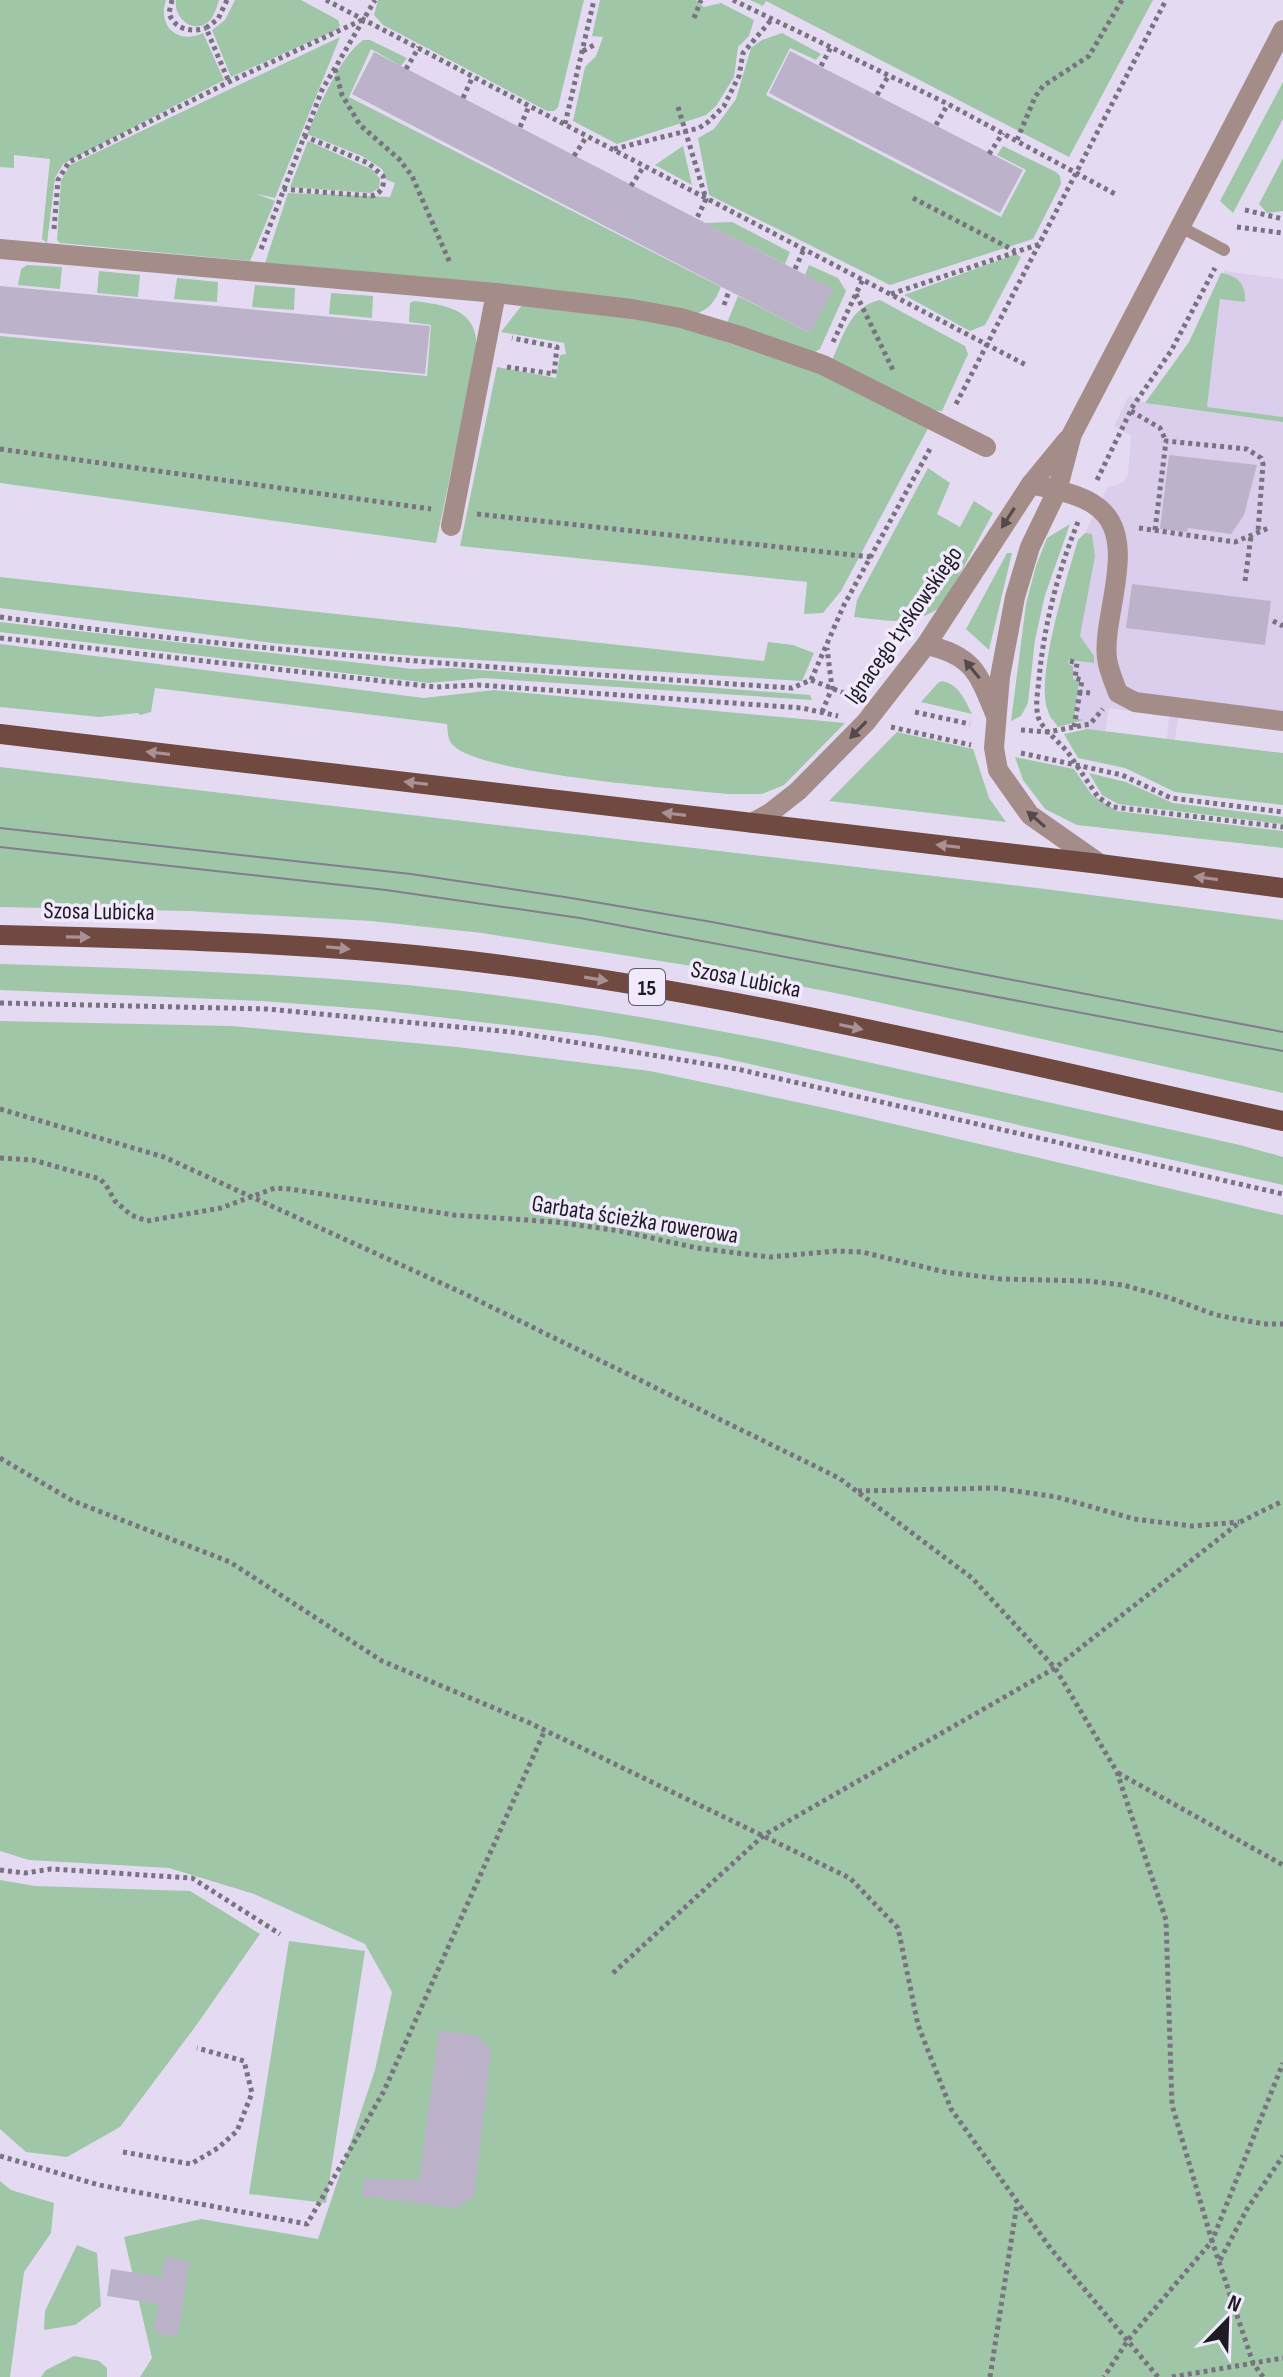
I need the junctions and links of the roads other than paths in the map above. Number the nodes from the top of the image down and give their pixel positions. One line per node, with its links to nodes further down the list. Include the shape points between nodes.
1 (1283, 30): 2 (street, Ignacego Łyskowskiego)
2 (1179, 226): 4 (lane); 6 (street, Ignacego Łyskowskiego)
3 (0, 249): 5 (street)
4 (1224, 250)
5 (496, 293): 7 (street, via 681,318 823,365); 10 (street)
6 (1072, 434): 8 (street, Ignacego Łyskowskiego); 9 (street, Ignacego Łyskowskiego)
7 (986, 447)
8 (1031, 484): 9 (street); 11 (street, Ignacego Łyskowskiego, one-way to 11)
9 (1057, 491): 12 (street, Ignacego Łyskowskiego, via 1030,547 1015,597); 13 (street, via 1104,513 1124,552 1106,657 1118,693 1135,702)
10 (451, 526)
11 (926, 645): 12 (street, one-way to 11, via 972,666 953,652); 15 (street, Ignacego Łyskowskiego, one-way to 15, via 866,722 784,803)
12 (996, 716): 16 (street, Ignacego Łyskowskiego, one-way to 12, via 1030,815 1011,792 998,770)
13 (1283, 721)
14 (0, 734): 15 (main road, one-way to 14)
15 (752, 823): 16 (main road, one-way to 15)
16 (1100, 864): 17 (main road, one-way to 16)
17 (1283, 888)
18 (0, 935): 19 (main road, Szosa Lubicka / 15, one-way to 19, via 293,943 501,965 805,1017)
19 (1283, 1121)

